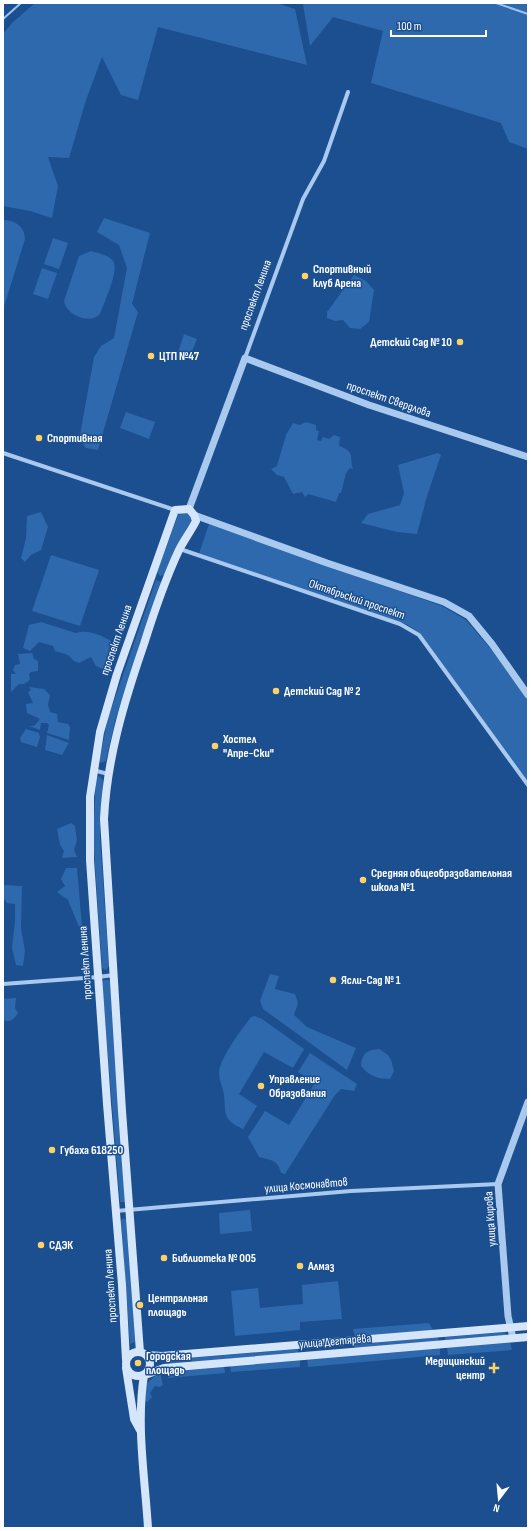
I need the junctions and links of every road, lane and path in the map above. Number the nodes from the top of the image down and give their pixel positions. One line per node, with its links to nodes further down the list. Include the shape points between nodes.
1 (348, 92): 2 (street, проспект Ленина, via 324,161 303,199)
2 (245, 358): 4 (street, проспект Свердлова, via 368,405); 6 (street, проспект Ленина)
3 (3, 453): 5 (street)
4 (528, 457)
5 (175, 510): 6 (main road); 8 (main road, проспект Ленина)
6 (192, 512): 7 (main road, проспект Ленина, via 196,520); 10 (street, Октябрьский проспект, via 327,564 457,608 469,616 492,644)
7 (180, 548): 9 (main road, проспект Ленина); 13 (street, Октябрьский проспект, via 400,624 420,635)
8 (153, 574): 9 (main road, via 160,579); 11 (main road, проспект Ленина, via 117,674 100,732)
9 (167, 578): 12 (main road, проспект Ленина, via 132,679 115,736)
10 (528, 695)
11 (93, 770): 12 (street); 15 (main road, проспект Ленина, via 89,845)
12 (108, 774): 14 (main road, проспект Ленина, via 104,819)
13 (528, 785)
14 (114, 975): 15 (street); 19 (main road, проспект Ленина)
15 (98, 977): 16 (street); 20 (main road, проспект Ленина)
16 (3, 984)
17 (528, 1102): 18 (street, улица Кирова)
18 (498, 1184): 19 (street, улица Космонавтов, via 352,1191); 22 (street, улица Кирова)
19 (130, 1210): 20 (street, улица Космонавтов); 25 (main road, проспект Ленина)
20 (116, 1211): 26 (main road, проспект Ленина)
21 (528, 1326): 22 (main road, улица Дегтярёва)
22 (510, 1327): 24 (street, улица Кирова); 25 (main road, улица Дегтярёва, via 162,1356)
23 (528, 1337): 24 (main road, улица Дегтярёва)
24 (513, 1338): 27 (main road, улица Дегтярёва, via 164,1368)
25 (144, 1353): 26 (main road, via 131,1354); 27 (main road, via 151,1366)
26 (126, 1363): 27 (main road, via 132,1375); 28 (main road, проспект Ленина, via 134,1419)
27 (144, 1375): 28 (main road, проспект Ленина, via 141,1394)
28 (141, 1434): 29 (main road, проспект Ленина)
29 (148, 1528)

